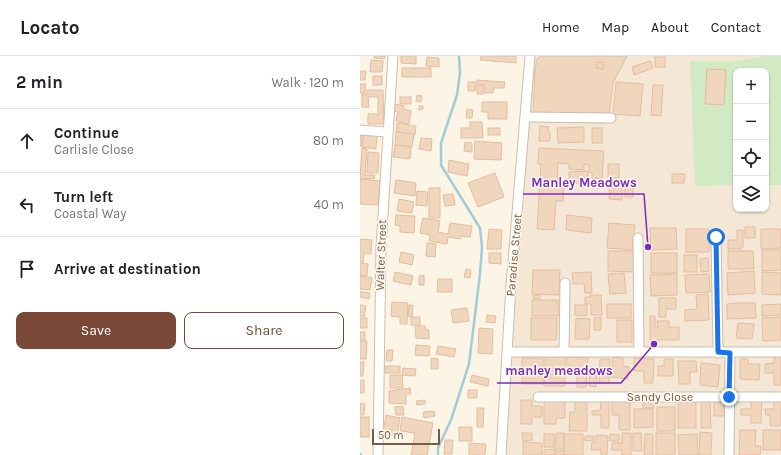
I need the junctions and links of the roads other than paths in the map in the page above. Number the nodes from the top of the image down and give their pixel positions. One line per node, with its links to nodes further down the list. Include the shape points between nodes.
1 (393, 56): 6 (street, Walter Street)
2 (530, 56): 3 (street, Paradise Street)
3 (526, 117): 4 (street); 12 (street, Paradise Street, via 511,285)
4 (611, 118)
5 (360, 130): 6 (street)
6 (388, 132): 19 (street, Walter Street, via 381,247)
7 (716, 237): 13 (street)
8 (638, 238): 11 (street)
9 (566, 283): 10 (street)
10 (564, 351): 11 (street); 12 (street)
11 (640, 351): 13 (street)
12 (508, 352): 20 (street, Paradise Street)
13 (718, 352): 15 (street)
14 (781, 352): 15 (street)
15 (730, 353): 17 (street)
16 (538, 397): 17 (street, Sandy Close)
17 (729, 397): 18 (street, Sandy Close); 21 (street)
18 (781, 397)
19 (378, 455)
20 (501, 455)
21 (729, 455)

